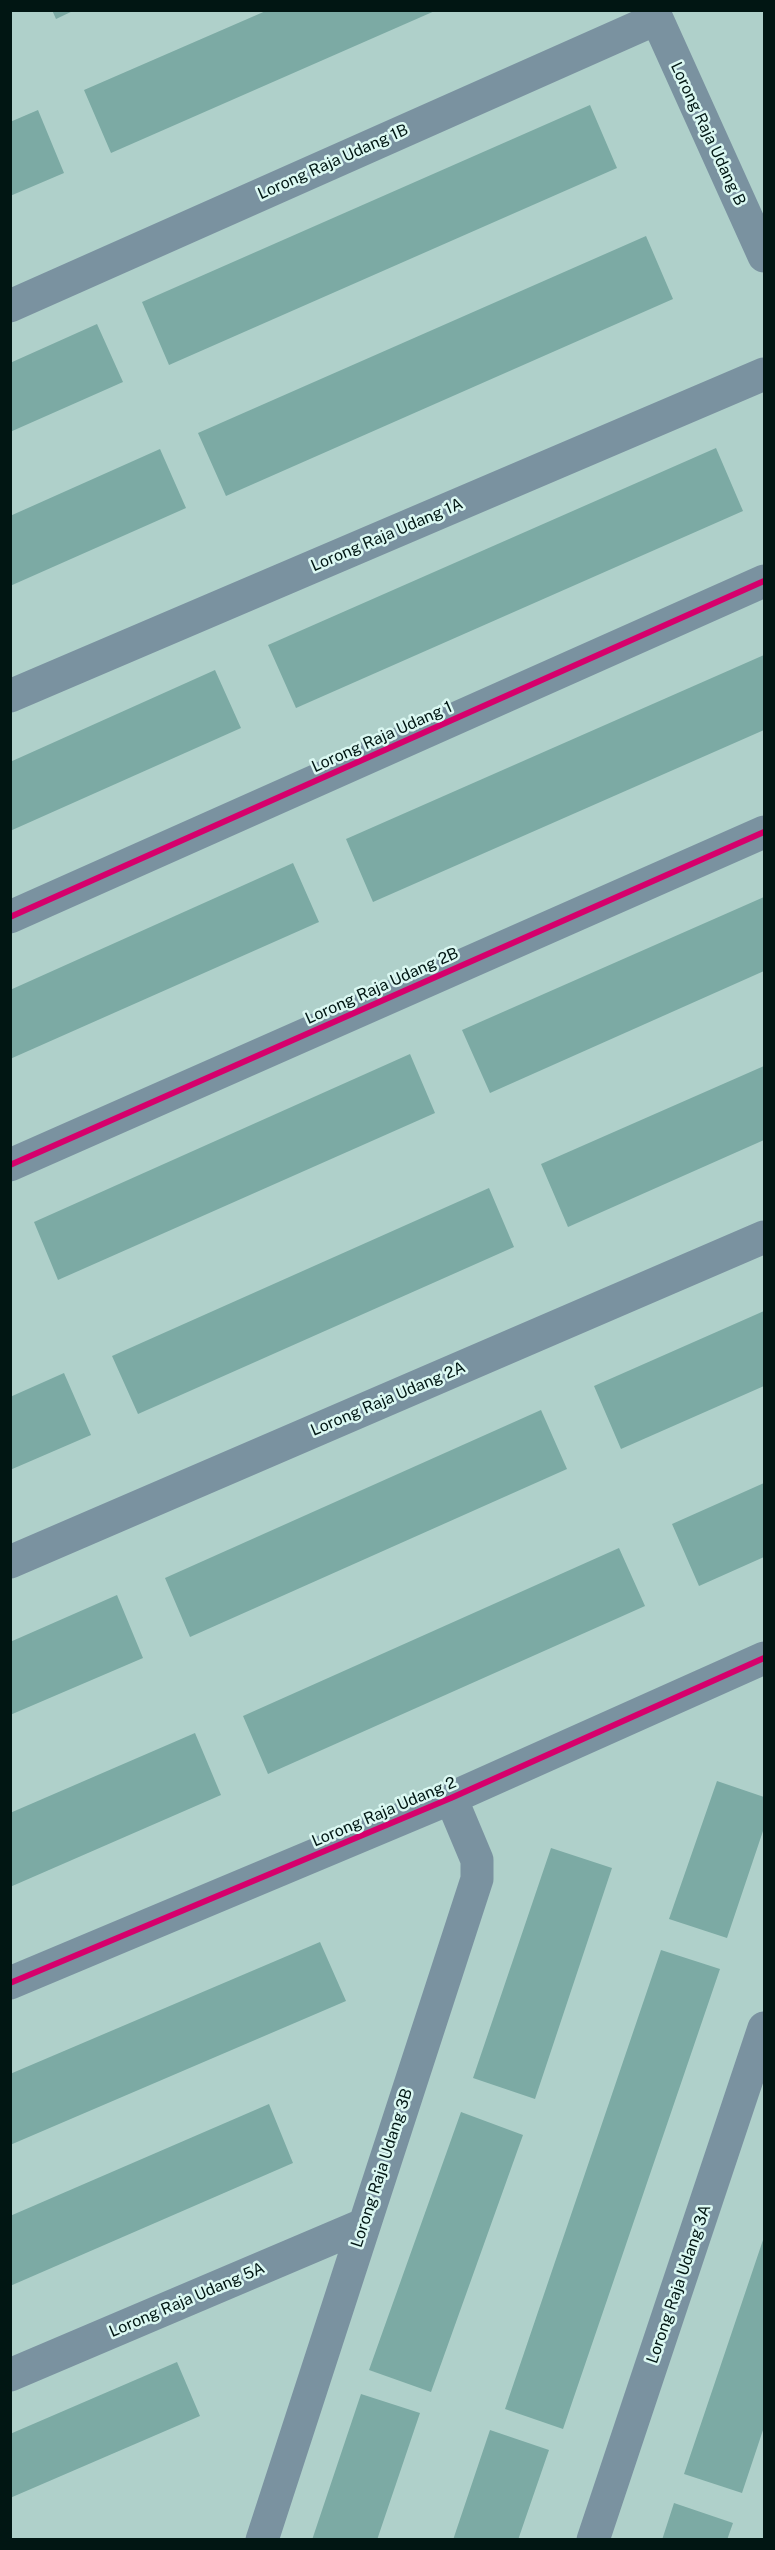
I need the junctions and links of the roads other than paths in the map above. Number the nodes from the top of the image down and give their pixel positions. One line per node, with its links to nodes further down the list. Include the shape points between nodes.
1 (654, 15): 2 (street, Lorong Raja Udang B); 3 (street, Lorong Raja Udang 1B)
2 (765, 256)
3 (10, 306)
4 (765, 374): 6 (street, Lorong Raja Udang 1A)
5 (765, 581): 8 (street, Lorong Raja Udang 1)
6 (10, 696)
7 (765, 832): 9 (street, Lorong Raja Udang 2B)
8 (10, 917)
9 (10, 1165)
10 (765, 1237): 11 (street, Lorong Raja Udang 2A)
11 (10, 1562)
12 (765, 1658): 13 (street, Lorong Raja Udang 2)
13 (452, 1798): 14 (street, Lorong Raja Udang 2); 16 (street, Lorong Raja Udang 3B, via 477,1860 477,1879)
14 (10, 1983)
15 (765, 2028): 19 (street, Lorong Raja Udang 3A)
16 (363, 2225): 17 (street, Lorong Raja Udang 5A); 18 (street, Lorong Raja Udang 3B)
17 (10, 2375)
18 (262, 2540)
19 (593, 2540)

